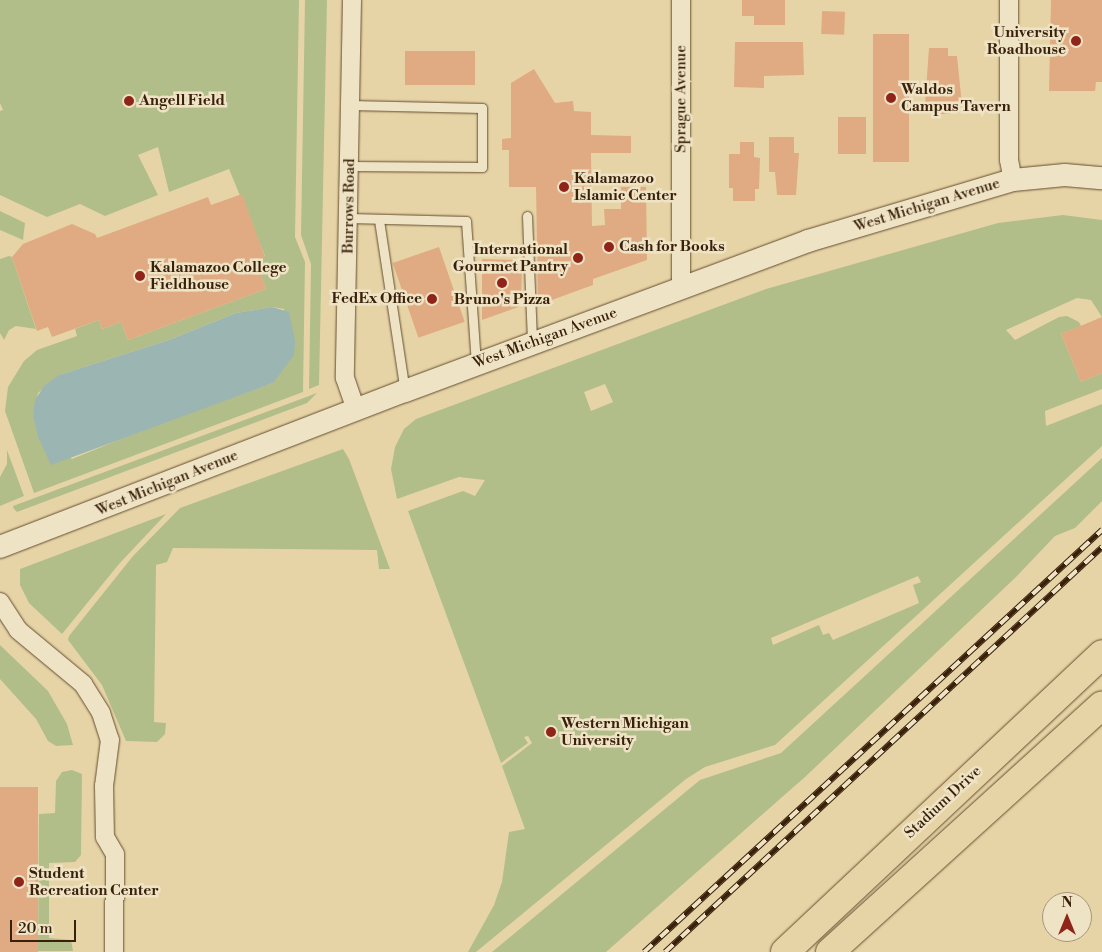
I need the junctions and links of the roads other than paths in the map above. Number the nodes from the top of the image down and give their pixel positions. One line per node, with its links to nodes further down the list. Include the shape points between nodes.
1 (352, 0): 4 (street, Burrows Road)
2 (681, 0): 11 (street, Sprague Avenue)
3 (1009, 0): 7 (street, via 1009,160)
4 (350, 105): 5 (street, Burrows Road); 5 (lane, via 482,108 482,167)
5 (349, 166): 9 (street, Burrows Road)
6 (1102, 178): 7 (street, West Michigan Avenue, via 1066,175)
7 (1013, 180): 11 (street, West Michigan Avenue, via 828,235)
8 (527, 216): 12 (lane)
9 (349, 218): 10 (lane); 15 (street, Burrows Road, via 345,378)
10 (379, 220): 13 (lane, via 466,221); 14 (lane)
11 (681, 287): 12 (street, West Michigan Avenue)
12 (532, 343): 13 (street, West Michigan Avenue)
13 (476, 364): 14 (street, West Michigan Avenue)
14 (405, 391): 15 (street, West Michigan Avenue)
15 (356, 410): 16 (street, West Michigan Avenue)
16 (0, 547)
17 (0, 602): 20 (street, via 18,630 84,684 110,740 104,786 105,837 115,854)
18 (1102, 654): 21 (main road, Stadium Drive)
19 (1102, 706): 22 (main road)
20 (114, 952)
21 (785, 952)
22 (830, 952)

